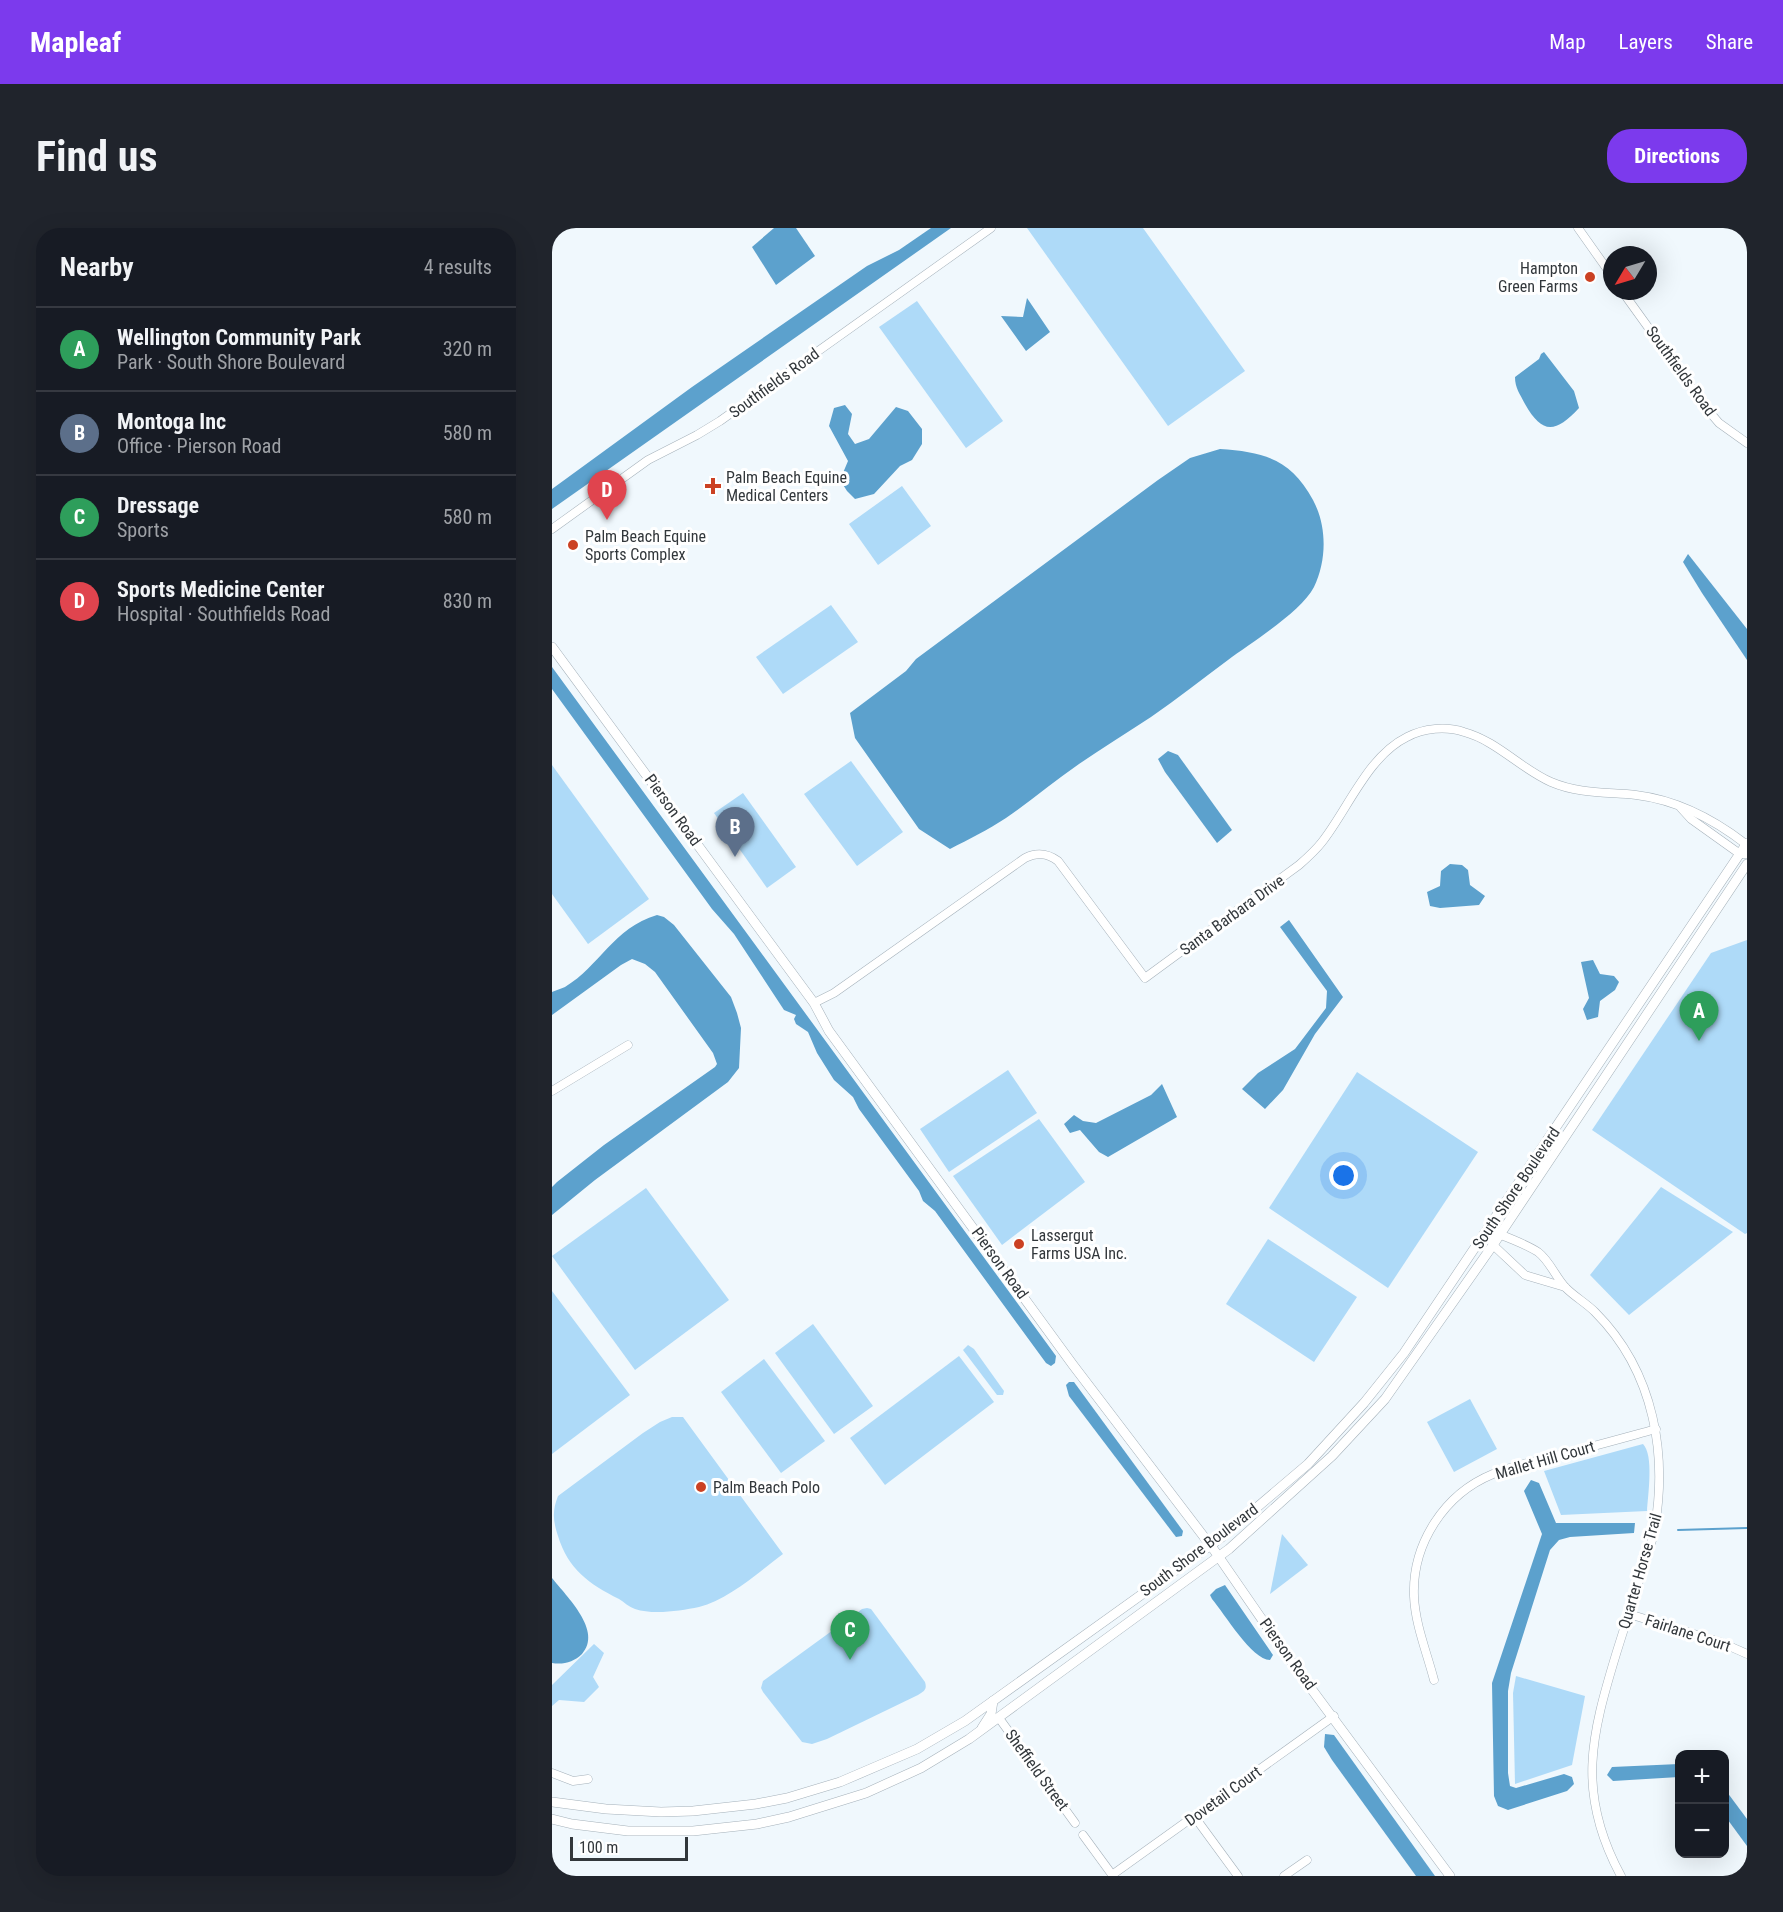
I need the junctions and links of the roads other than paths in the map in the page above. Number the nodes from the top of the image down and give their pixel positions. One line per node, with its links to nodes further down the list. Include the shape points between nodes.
1 (991, 228): 6 (street, Southfields Road, via 726,417 648,460)
2 (1578, 228): 3 (street)
3 (1603, 263)
4 (1629, 300): 5 (street, Southfields Road, via 1707,409)
5 (1747, 443)
6 (552, 529)
7 (552, 647): 12 (street, Pierson Road)
8 (1682, 808): 9 (street, Santa Barbara Drive, via 1696,811); 10 (street, Santa Barbara Drive, via 1691,819); 12 (street, Santa Barbara Drive, via 1648,797 1583,792 1561,786 1471,734 1445,729 1421,731 1398,741 1384,753 1322,843 1299,865 1145,978 1058,861 1036,854)
9 (1747, 844): 10 (street, South Shore Boulevard)
10 (1743, 854): 15 (street, South Shore Boulevard)
11 (1747, 864): 16 (street, South Shore Boulevard)
12 (814, 1003): 20 (street, Pierson Road, via 829,1031 1073,1365)
13 (628, 1045): 14 (street)
14 (552, 1091)
15 (1488, 1231): 16 (street, Quarter Horse Trail); 17 (street, Quarter Horse Trail); 20 (street, South Shore Boulevard, via 1404,1353 1364,1403 1308,1464)
16 (1501, 1234): 17 (street, South Shore Boulevard); 18 (street, Quarter Horse Trail, via 1539,1253)
17 (1493, 1245): 18 (street, Quarter Horse Trail, via 1525,1275); 21 (street, South Shore Boulevard, via 1372,1413 1332,1456)
18 (1566, 1288): 19 (street, Quarter Horse Trail, via 1594,1311 1619,1342 1642,1384)
19 (1656, 1429): 22 (street, Quarter Horse Trail, via 1658,1514); 24 (street, Mallet Hill Court, via 1492,1474 1467,1488 1442,1512 1420,1552 1415,1580 1416,1614)
20 (1210, 1545): 21 (street, Pierson Road); 25 (street, South Shore Boulevard)
21 (1219, 1556): 27 (street, Pierson Road, via 1290,1660); 28 (street, South Shore Boulevard)
22 (1629, 1614): 23 (street, Fairlane Court); 42 (street, Quarter Horse Trail, via 1598,1716 1592,1768 1598,1820)
23 (1747, 1654)
24 (1434, 1680)
25 (1009, 1689): 26 (street, South Shore Boulevard); 28 (street, via 1000,1705)
26 (993, 1701): 29 (street, via 991,1714); 32 (street, South Shore Boulevard, via 938,1738 892,1761 787,1798 724,1809 661,1812)
27 (1334, 1716): 33 (street, Dovetail Court); 41 (street, Pierson Road)
28 (999, 1718): 29 (street, South Shore Boulevard); 35 (street, Sheffield Street)
29 (979, 1732): 34 (street, South Shore Boulevard, via 921,1768 866,1793 767,1822 660,1832 604,1829)
30 (552, 1773): 31 (street, via 573,1781)
31 (588, 1779)
32 (552, 1802)
33 (1194, 1816): 38 (street, Dovetail Court); 39 (street)
34 (552, 1819)
35 (1075, 1823)
36 (1083, 1835): 38 (street)
37 (1307, 1860): 40 (street)
38 (1112, 1876)
39 (1238, 1876)
40 (1284, 1876)
41 (1450, 1876)
42 (1621, 1876)

